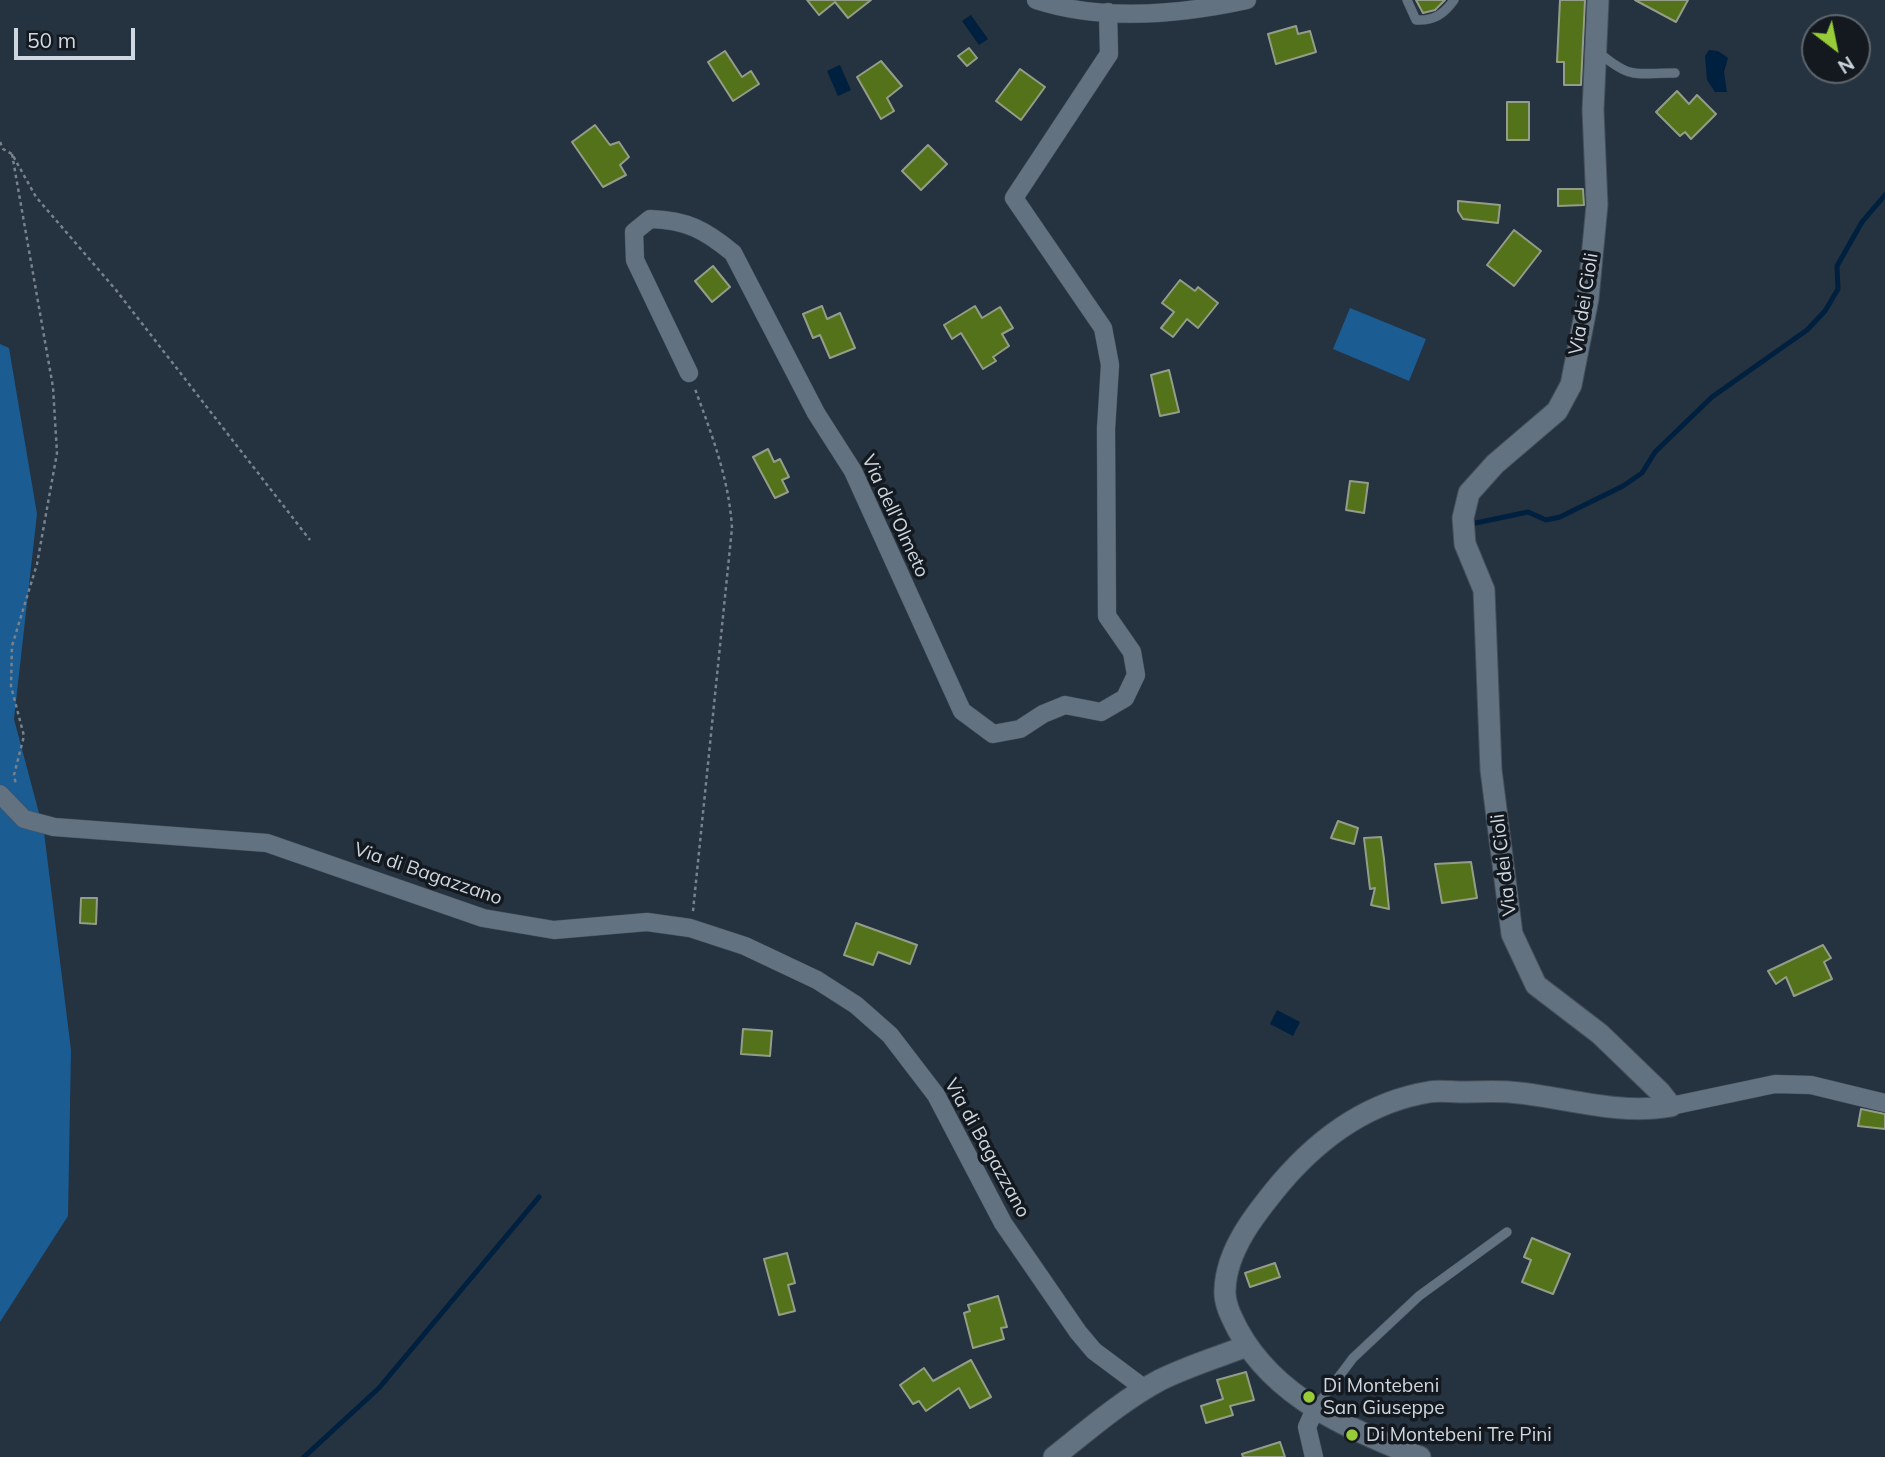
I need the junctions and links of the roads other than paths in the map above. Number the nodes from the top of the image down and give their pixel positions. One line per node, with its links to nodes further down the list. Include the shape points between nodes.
1 (1036, 0): 6 (street, via 1077,12)
2 (1247, 0): 6 (street, via 1170,14)
3 (1407, 0): 4 (lane, via 1416,20 1424,20 1436,18)
4 (1454, 0)
5 (1598, 0): 7 (street, Via dei Cioli)
6 (1108, 12): 9 (street, Via dell'Olmeto, via 1108,54 1014,198 1103,328 1110,365 1107,616 1132,652 1136,675 1125,698 1101,712 1065,705 1020,729 993,734 962,711 853,471 816,413 733,253 711,234 677,220 650,219 634,232 635,260)
7 (1596, 50): 8 (lane, via 1619,70 1634,75); 12 (street, Via dei Cioli, via 1596,216 1588,299 1571,384 1557,411 1469,493 1463,519 1465,544 1483,590 1491,770 1513,934 1536,985 1600,1034)
8 (1675, 73)
9 (689, 373)
10 (0, 794): 15 (street, Via di Bagazzano, via 24,819 54,828 267,843 483,918 554,930 648,922 690,928 746,946 817,980 856,1004 890,1035 936,1095 1003,1223 1078,1332 1094,1351)
11 (1885, 1103): 12 (street, via 1811,1085 1775,1084)
12 (1671, 1106): 14 (street, via 1601,1108 1509,1092 1430,1092 1359,1114 1304,1155 1245,1231 1230,1263 1224,1291)
13 (1507, 1232): 16 (lane, via 1419,1297 1381,1332 1353,1358)
14 (1247, 1346): 15 (street); 16 (street)
15 (1145, 1389): 17 (street)
16 (1315, 1409): 18 (street, via 1307,1427); 19 (street, via 1367,1437)
17 (1054, 1457)
18 (1314, 1457)
19 (1420, 1457)

